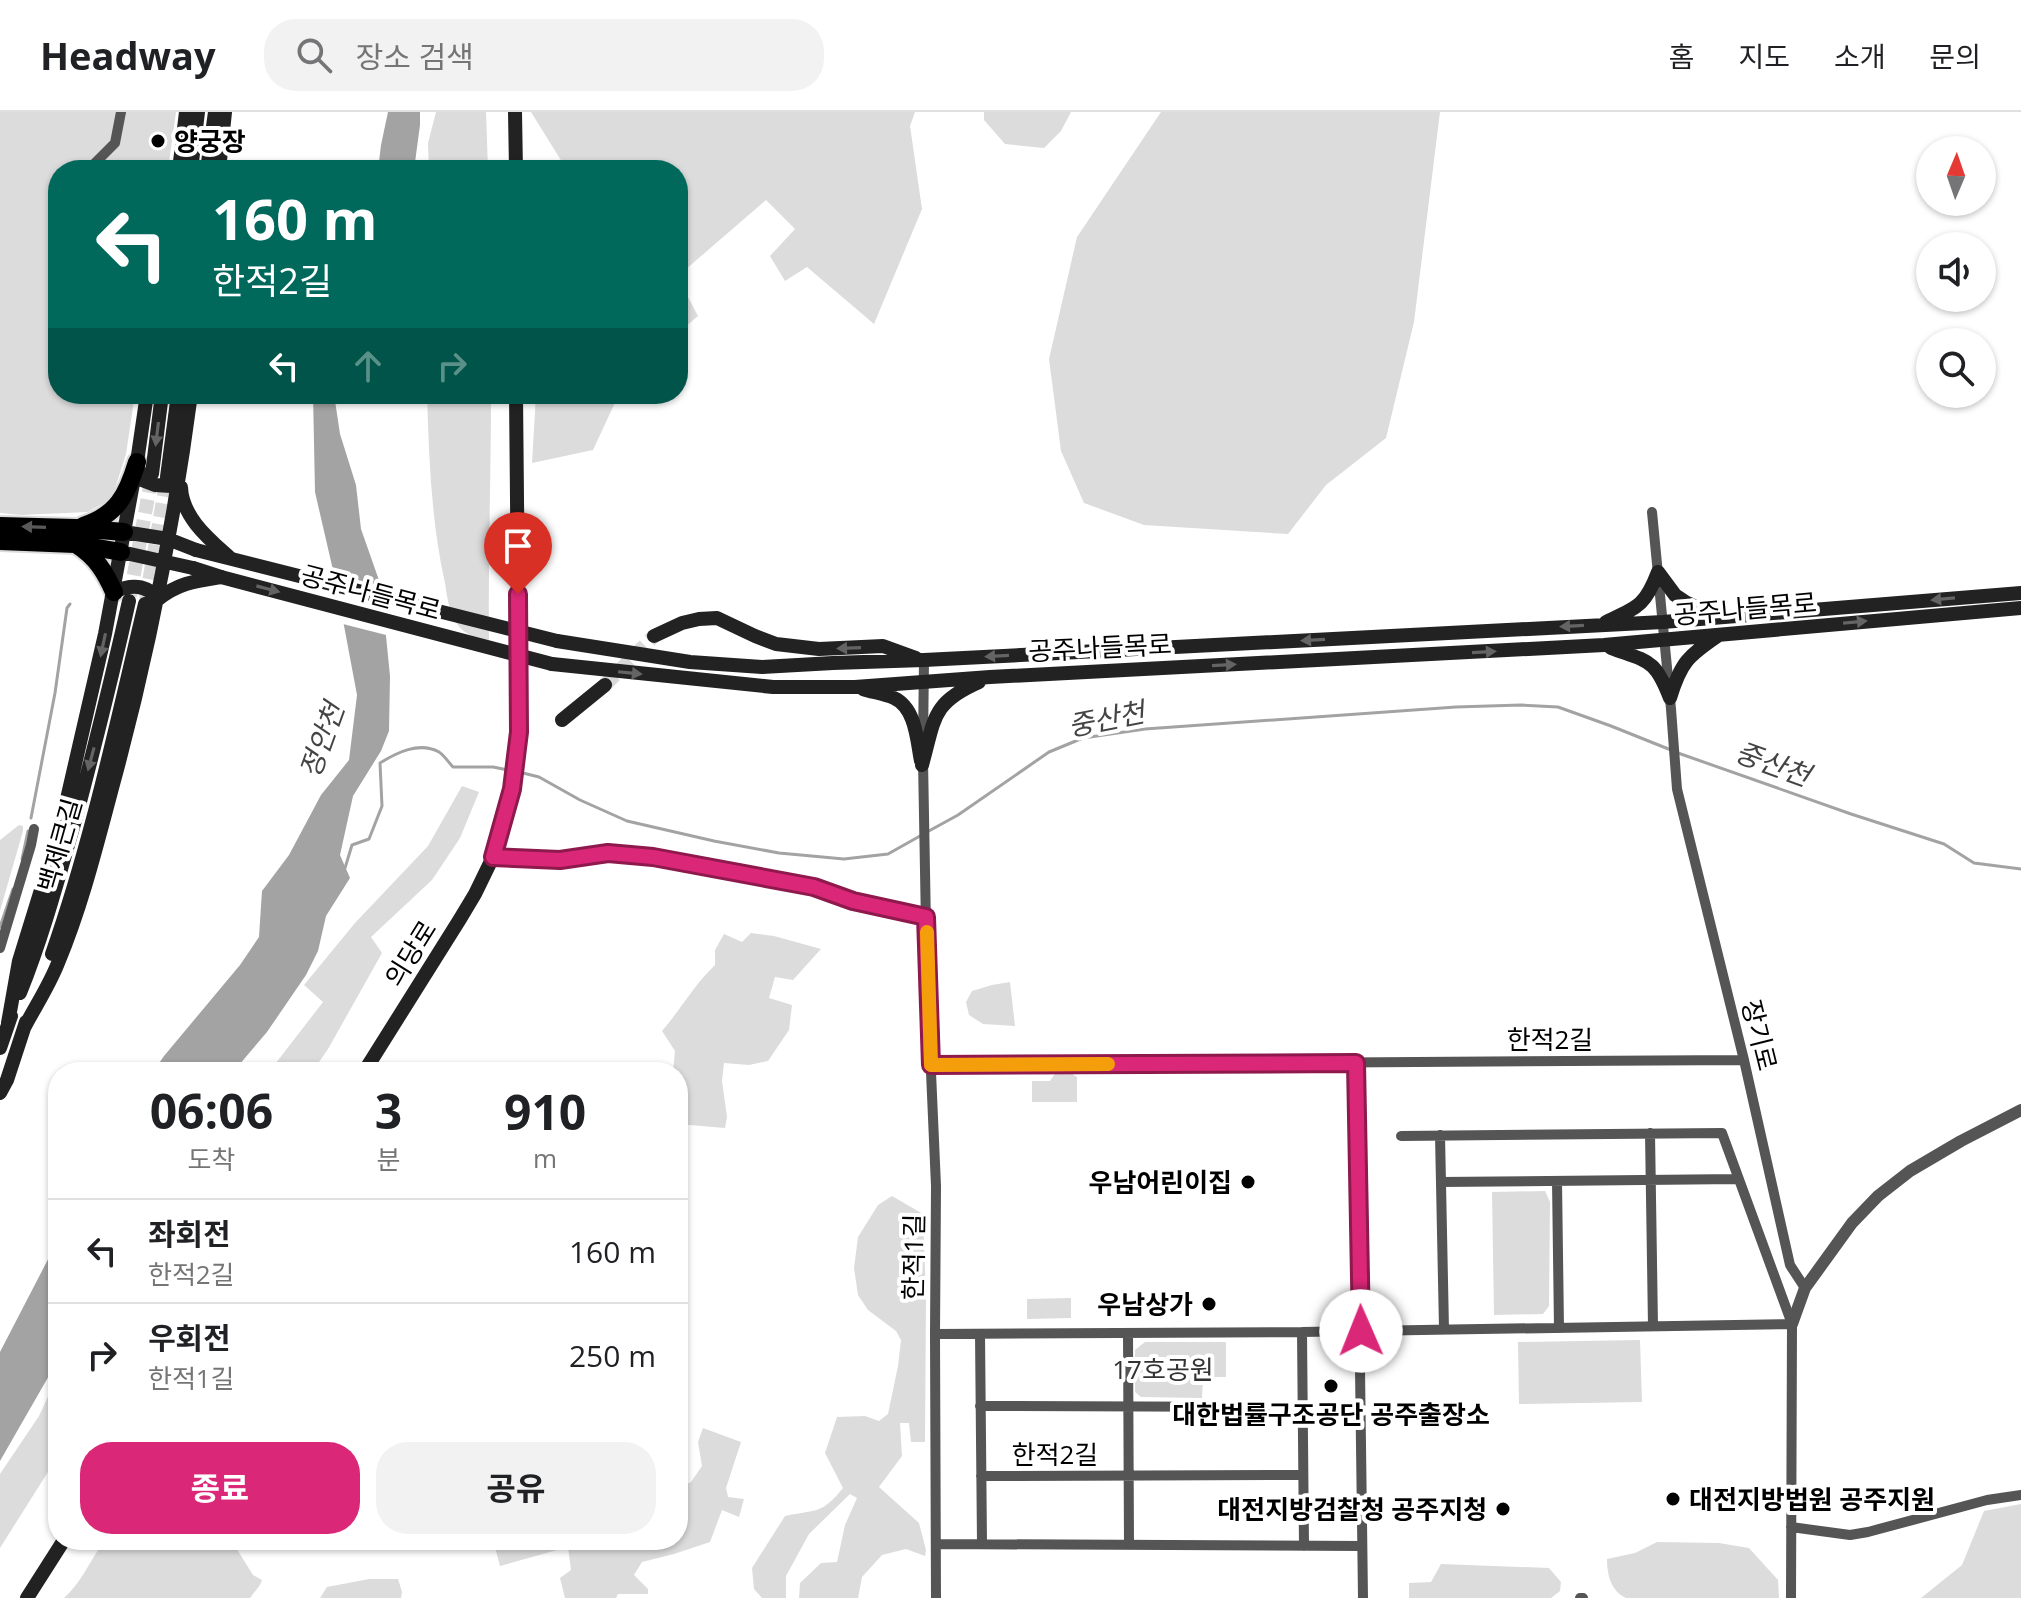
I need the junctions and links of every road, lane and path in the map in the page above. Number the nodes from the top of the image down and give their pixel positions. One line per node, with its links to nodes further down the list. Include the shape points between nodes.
1 (121, 112): 7 (street, via 115,143)
2 (186, 112): 8 (main road)
3 (198, 112): 9 (main road)
4 (215, 112): 10 (main road)
5 (225, 112): 11 (main road)
6 (515, 112): 12 (main road)
7 (98, 160)
8 (180, 160)
9 (192, 160)
10 (208, 160)
11 (220, 160)
12 (516, 160)
13 (146, 404): 18 (main road)
14 (162, 404): 15 (main road, one-way to 15, via 159,476)
15 (176, 404)
16 (190, 404): 19 (main road)
17 (516, 404): 51 (main road, 의당로, via 519,732 512,789)
18 (137, 462): 19 (main road, via 142,480 161,486 175,483); 22 (main road); 23 (highway, via 118,505)
19 (181, 469): 24 (main road, 백제큰길); 27 (main road, via 181,499 200,530)
20 (1652, 512): 29 (street)
21 (0, 526): 23 (highway, one-way to 21)
22 (124, 532): 23 (highway); 24 (main road, 공주나들목로); 26 (main road)
23 (75, 536): 25 (highway); 26 (highway); 32 (highway)
24 (168, 539): 27 (main road, 공주나들목로, bridge); 28 (main road, 백제큰길)
25 (0, 541)
26 (121, 552): 28 (main road, 공주나들목로); 32 (main road)
27 (229, 557): 42 (main road, 공주나들목로, bridge, via 557,641 690,662 762,667)
28 (164, 561): 30 (main road, 공주나들목로); 33 (main road, 백제큰길)
29 (1658, 572): 35 (main road, via 1675,595); 36 (street); 37 (main road, via 1643,602)
30 (192, 575): 33 (main road); 46 (main road, 공주나들목로, one-way to 46, bridge, via 221,577 552,664 773,687)
31 (2021, 593): 35 (main road, 공주나들목로, one-way to 35)
32 (122, 597): 33 (main road, via 125,587 143,587 153,592); 54 (main road, one-way to 54, via 19,961)
33 (151, 602): 59 (main road, 백제큰길, via 59,934)
34 (2021, 608): 38 (main road, 공주나들목로, one-way to 34)
35 (1718, 617): 36 (main road, 공주나들목로)
36 (1663, 622): 37 (main road, 공주나들목로); 40 (street)
37 (1602, 624): 42 (main road, 공주나들목로, one-way to 42)
38 (1721, 634): 40 (main road, 공주나들목로); 47 (main road, via 1681,667)
39 (654, 636): 42 (main road, one-way to 39, via 883,646 819,649 776,644 717,618 682,623)
40 (1665, 640): 41 (main road, 공주나들목로); 47 (street)
41 (1604, 645): 43 (main road, 공주나들목로, one-way to 41); 47 (main road, via 1656,668)
42 (924, 660): 44 (street, 한적1길)
43 (990, 677): 44 (main road, 공주나들목로); 49 (main road, via 942,705)
44 (924, 681): 46 (main road, 공주나들목로); 49 (street, 한적1길)
45 (605, 685): 48 (main road)
46 (855, 687): 49 (main road, via 894,698 905,707)
47 (1670, 704): 55 (street, 장기로, via 1677,789)
48 (562, 720)
49 (922, 765): 52 (street, 한적1길)
50 (34, 829): 53 (street)
51 (493, 857): 52 (street, via 653,857 814,887); 56 (main road, 의당로)
52 (926, 917): 58 (street, 한적1길)
53 (0, 948)
54 (0, 1048)
55 (1744, 1060): 57 (street, 한적2길); 68 (street, 장기로, via 1790,1265)
56 (370, 1062)
57 (1356, 1063): 58 (street, 한적2길); 73 (street)
58 (931, 1065): 76 (street, 한적1길)
59 (0, 1093)
60 (2021, 1110): 68 (street, via 1923,1163 1878,1196)
61 (1650, 1133): 62 (street); 64 (street, via 1722,1133); 65 (street)
62 (1440, 1135): 63 (street); 67 (street)
63 (1401, 1136)
64 (1738, 1179): 65 (street); 69 (street)
65 (1651, 1180): 66 (street); 70 (street)
66 (1557, 1181): 67 (street); 71 (street)
67 (1441, 1182): 72 (street)
68 (1805, 1288): 69 (street)
69 (1792, 1324): 70 (street); 85 (street)
70 (1653, 1326): 71 (street)
71 (1559, 1328): 72 (street)
72 (1444, 1329): 73 (street)
73 (1361, 1331): 74 (street); 90 (street)
74 (1302, 1332): 75 (street); 80 (street)
75 (1128, 1333): 77 (street); 79 (street, 한적2길)
76 (935, 1334): 77 (street); 86 (street, 한적1길)
77 (980, 1334): 78 (street, 한적2길)
78 (980, 1406): 79 (street, 한적2길); 82 (street, 한적2길)
79 (1129, 1406): 80 (street, 한적2길); 83 (street, 한적2길)
80 (1303, 1407): 81 (street)
81 (1303, 1475): 83 (street, 한적2길); 89 (street)
82 (981, 1476): 83 (street, 한적2길); 87 (street, 한적2길)
83 (1129, 1476): 88 (street, 한적2길)
84 (2021, 1495): 85 (street, via 1850,1535)
85 (1791, 1527): 95 (street)
86 (937, 1544): 87 (street); 93 (street, 한적1길)
87 (982, 1544): 88 (street)
88 (1129, 1545): 89 (street)
89 (1304, 1546): 90 (street)
90 (1362, 1546): 94 (street)
91 (58, 1550): 92 (main road)
92 (27, 1598)
93 (936, 1598)
94 (1363, 1598)
95 (1791, 1598)

